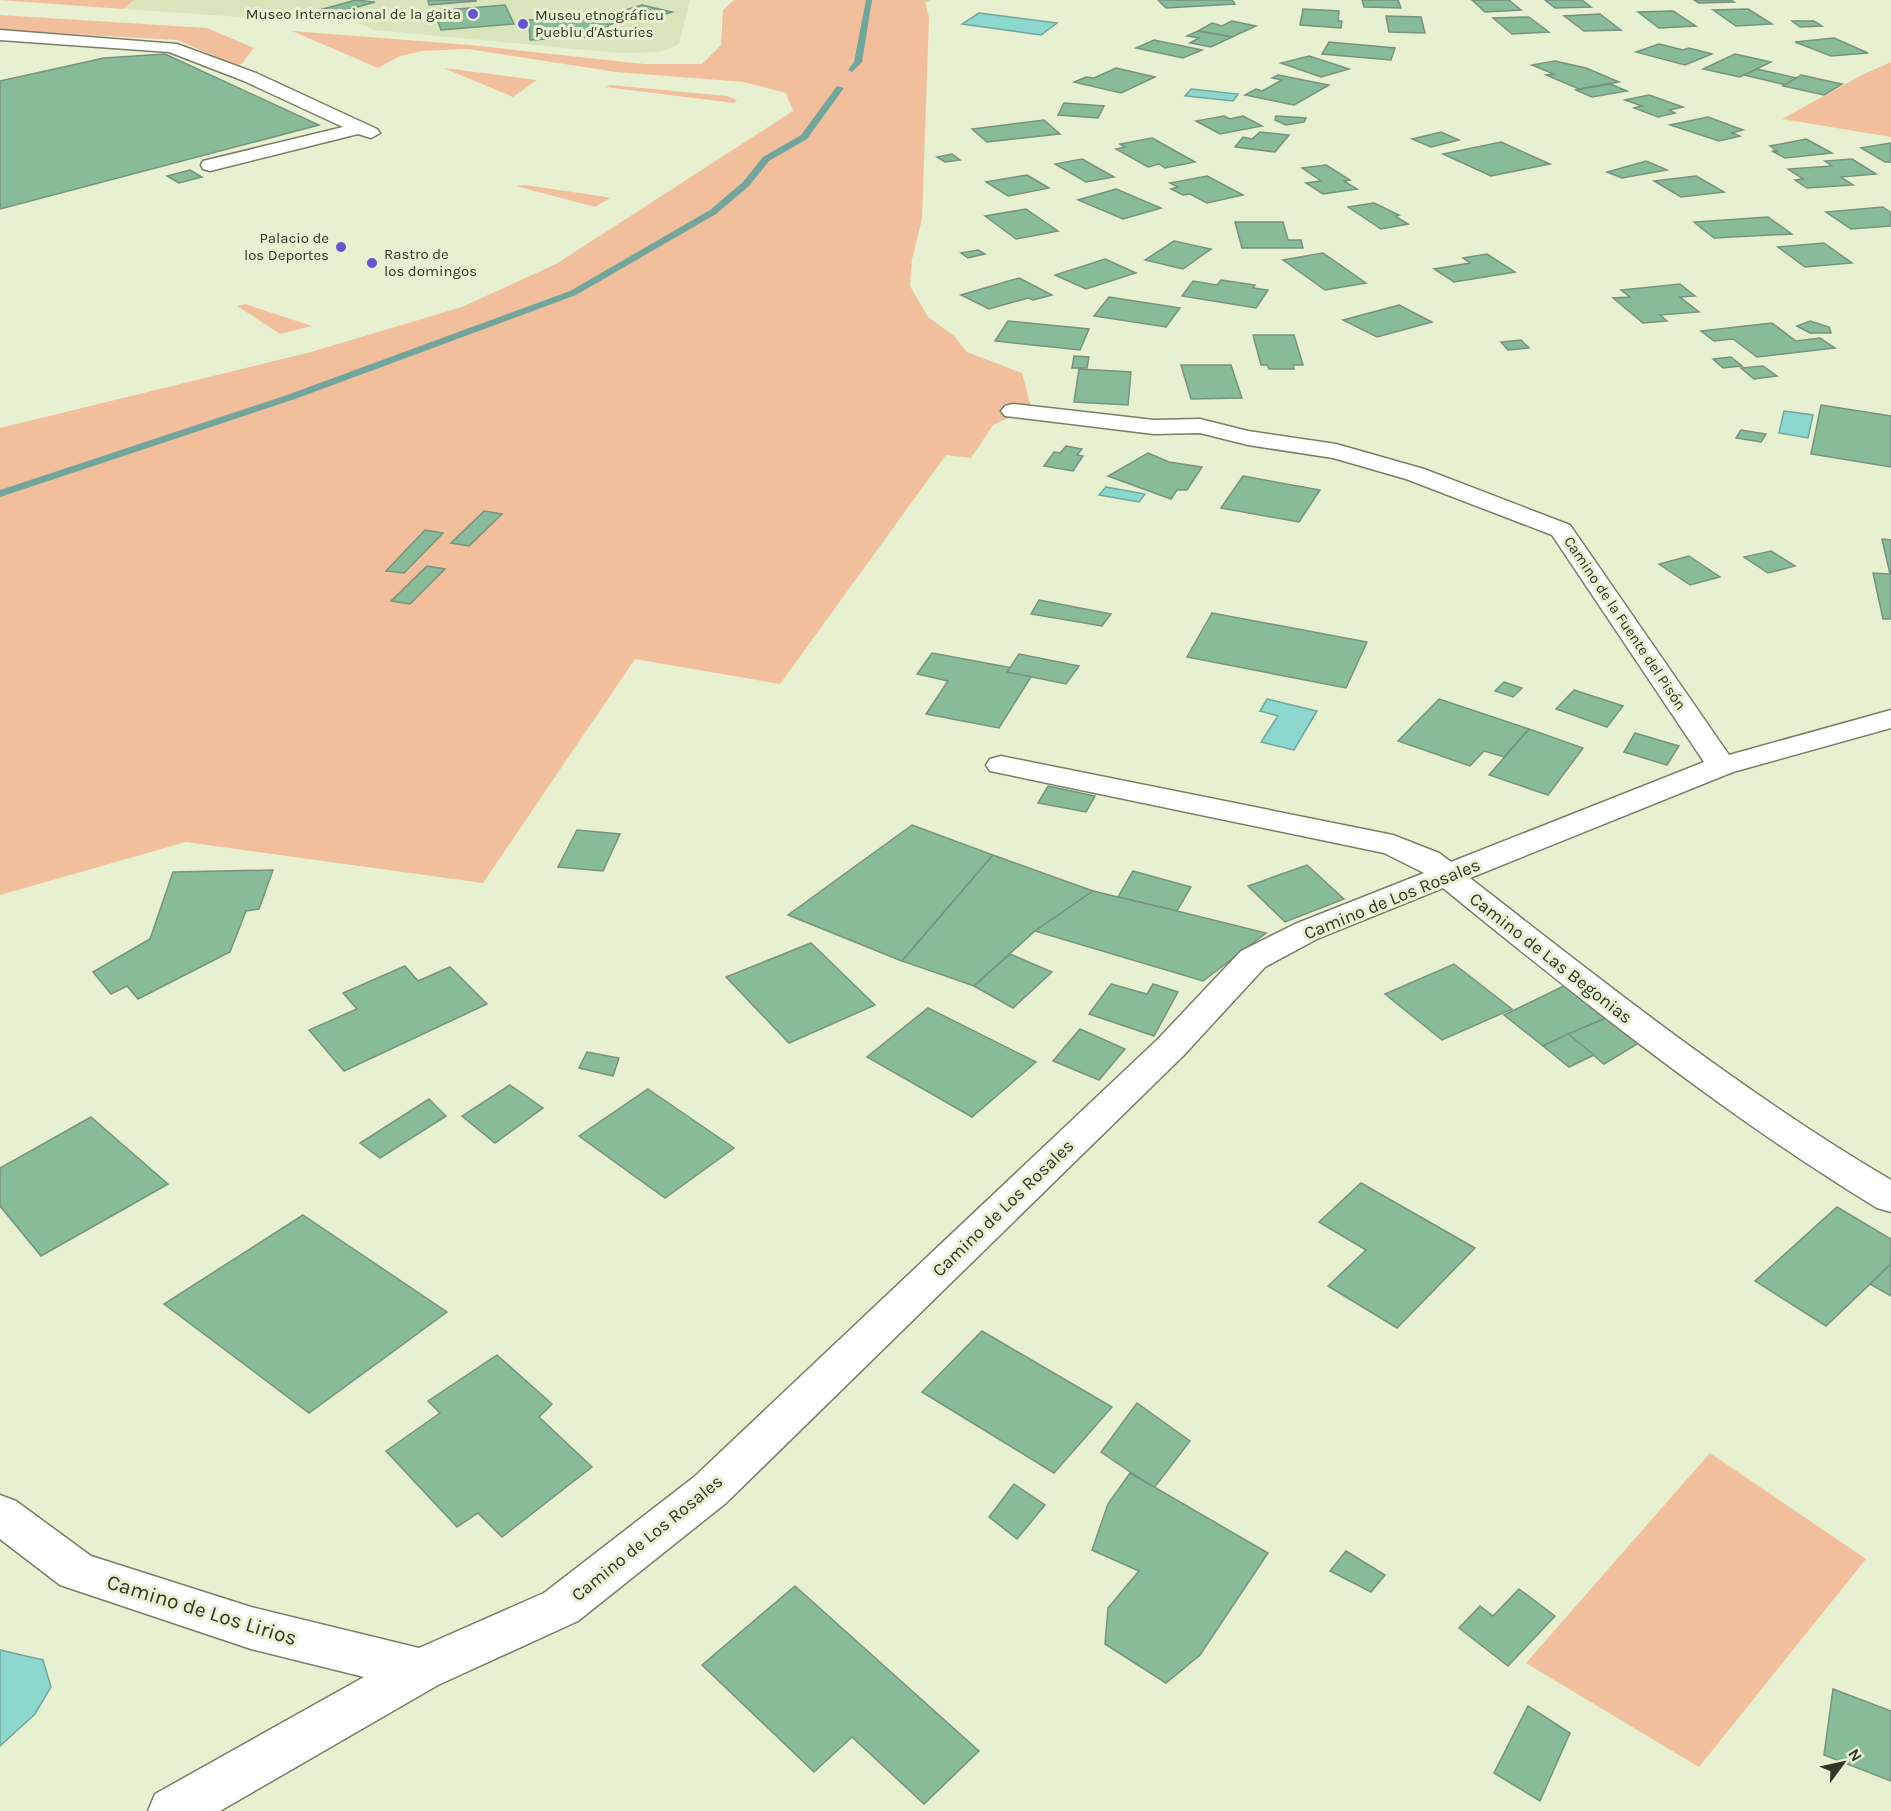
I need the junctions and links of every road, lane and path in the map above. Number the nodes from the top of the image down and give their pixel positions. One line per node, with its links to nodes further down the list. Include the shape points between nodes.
1 (0, 35): 2 (street)
2 (33, 37): 3 (street); 4 (street, via 171,46 250,77 365,131)
3 (75, 57)
4 (210, 165)
5 (1013, 411): 8 (street, Camino de la Fuente del Pisón, via 1154,427 1200,426 1248,438 1336,451 1414,474 1562,531)
6 (1891, 719): 8 (street, Camino de Los Rosales)
7 (1000, 765): 9 (street, Camino de Las Begonias, via 1394,845 1428,860)
8 (1722, 766): 9 (street, Camino de Los Rosales)
9 (1448, 877): 10 (street, Camino de Las Begonias, via 1626,1018 1811,1149); 12 (street, Camino de Los Rosales, via 1307,931 1253,959 1171,1047 710,1490 561,1607)
10 (1891, 1198)
11 (0, 1514): 12 (street, Camino de Los Lirios, via 76,1571 251,1628)
12 (421, 1670): 13 (street, Camino de Los Rosales)
13 (173, 1811)

